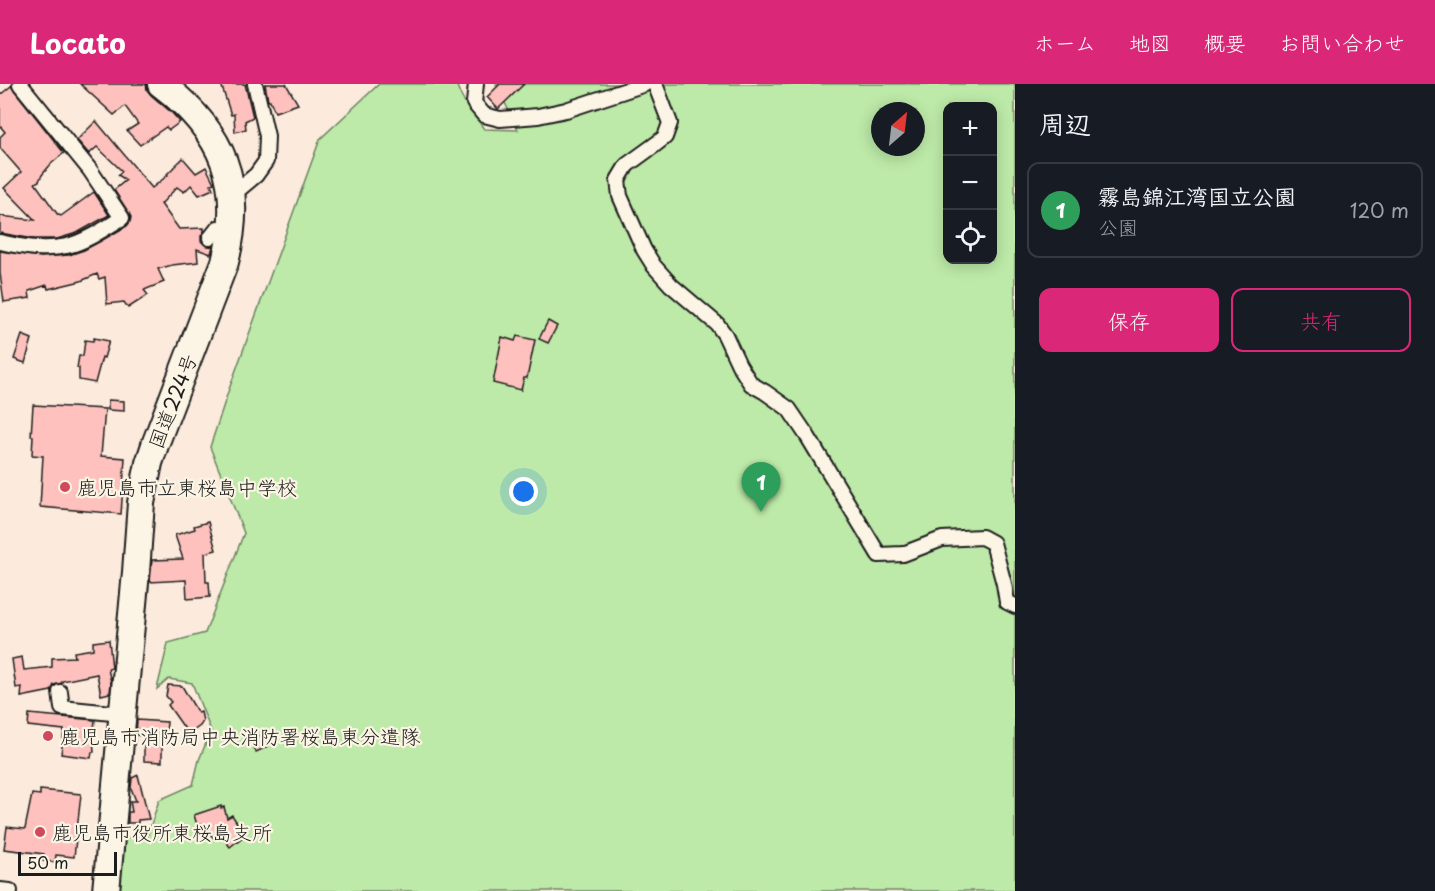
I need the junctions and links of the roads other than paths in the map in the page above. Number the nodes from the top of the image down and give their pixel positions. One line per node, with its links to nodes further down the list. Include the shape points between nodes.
1 (20, 84): 9 (street, via 90,170 122,218 67,246 25,248)
2 (161, 84): 7 (highway, 国道224号, via 200,118 224,161)
3 (255, 84): 7 (street, via 267,136 266,161 256,175)
4 (476, 84): 5 (street, via 474,103 484,115 501,119 566,110)
5 (645, 84)
6 (655, 84): 10 (street, via 670,123 665,136 627,165 618,180 620,196 654,266 717,324 751,384 789,409 879,555 903,554 942,539 982,537 993,543 1007,602)
7 (231, 187): 8 (street, via 222,192 226,220); 12 (highway, 国道224号, via 233,222 225,262 149,463 141,503)
8 (217, 235)
9 (0, 242)
10 (1015, 606)
11 (60, 692): 12 (street, via 62,708)
12 (122, 714): 15 (highway, 国道224号)
13 (0, 890): 14 (street)
14 (10, 891)
15 (106, 891)

